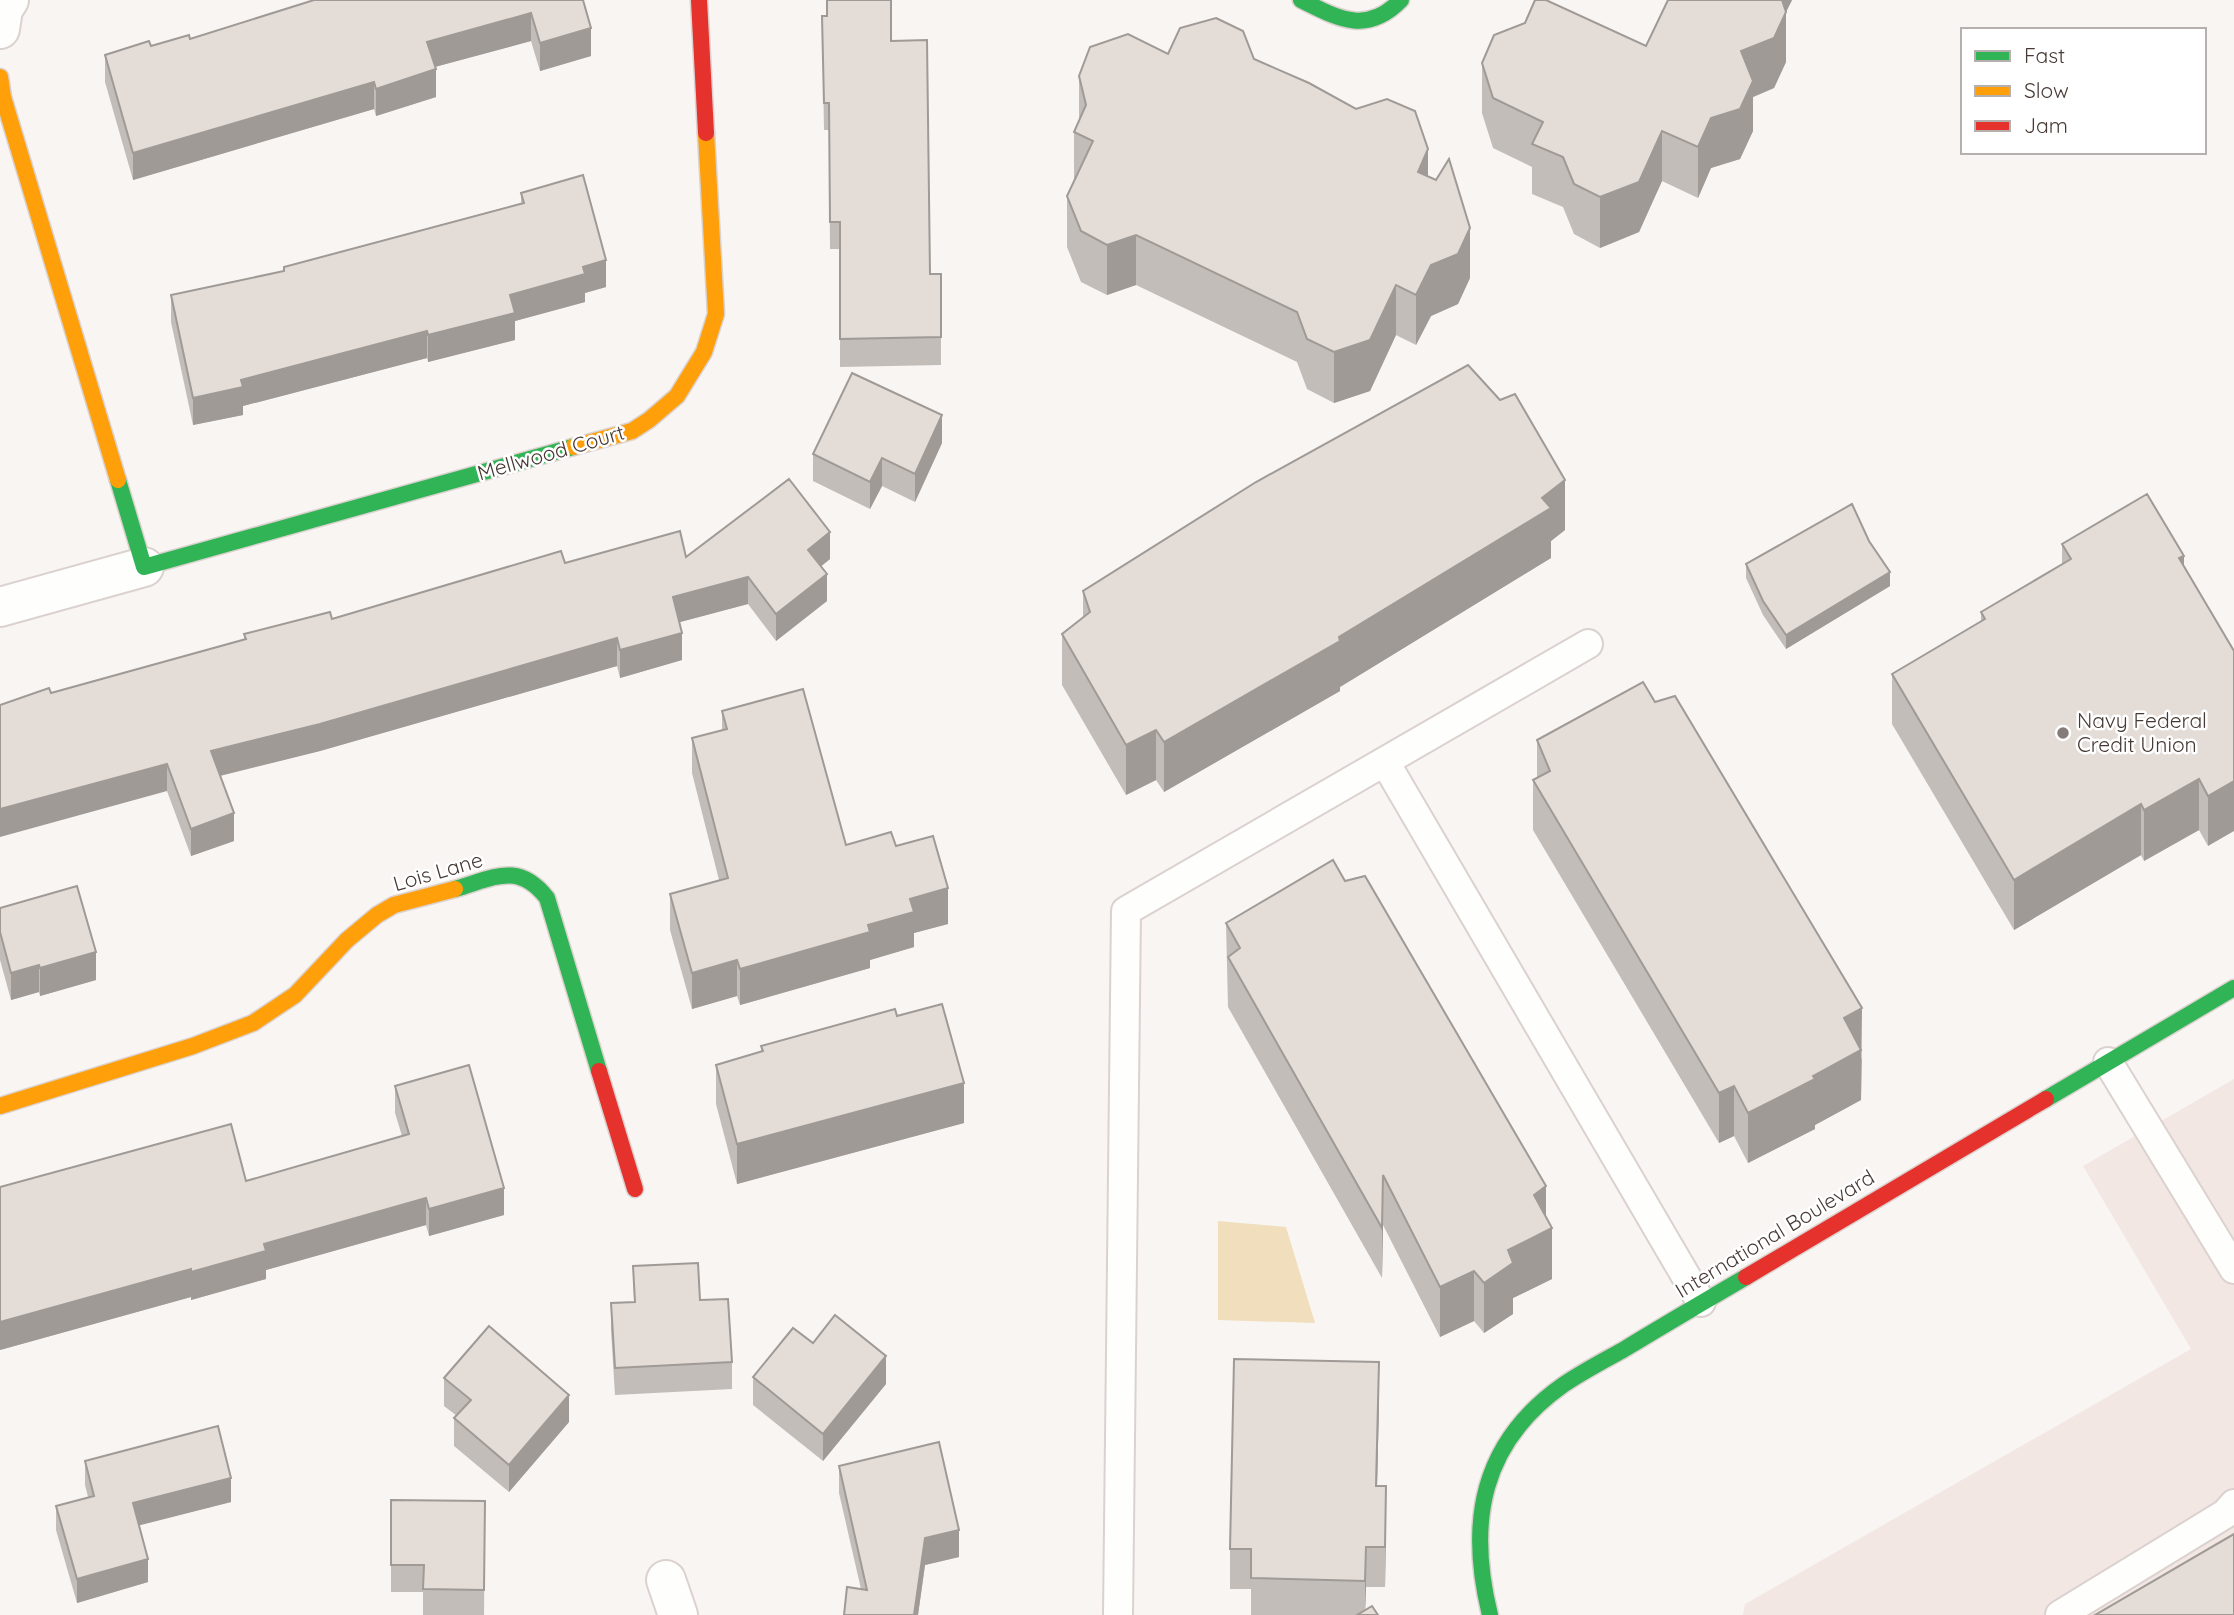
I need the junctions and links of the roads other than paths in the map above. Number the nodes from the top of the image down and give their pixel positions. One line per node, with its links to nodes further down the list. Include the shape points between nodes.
1 (9, 0): 5 (street)
2 (699, 0): 7 (street, Mellwood Court, via 716,314 708,346 690,383 661,414 632,431)
3 (1301, 0): 4 (street, via 1341,21 1369,22)
4 (1401, 0)
5 (0, 29)
6 (0, 77): 7 (street)
7 (144, 567): 8 (street, Mellwood Court)
8 (0, 607)
9 (1588, 644): 10 (lane)
10 (1385, 762): 16 (lane); 18 (lane, via 1126,911)
11 (2234, 988): 12 (street, International Boulevard)
12 (2108, 1062): 15 (lane); 16 (street, International Boulevard)
13 (0, 1105): 14 (street, Lois Lane, via 234,1033 281,1007 346,938 379,912 514,873 534,881 547,898)
14 (635, 1189)
15 (2234, 1269)
16 (1701, 1302): 19 (street, International Boulevard, via 1563,1384 1539,1403 1501,1450 1485,1487 1476,1527 1480,1584)
17 (2234, 1504): 20 (lane, via 2225,1514)
18 (1118, 1615)
19 (1490, 1615)
20 (2060, 1615)

